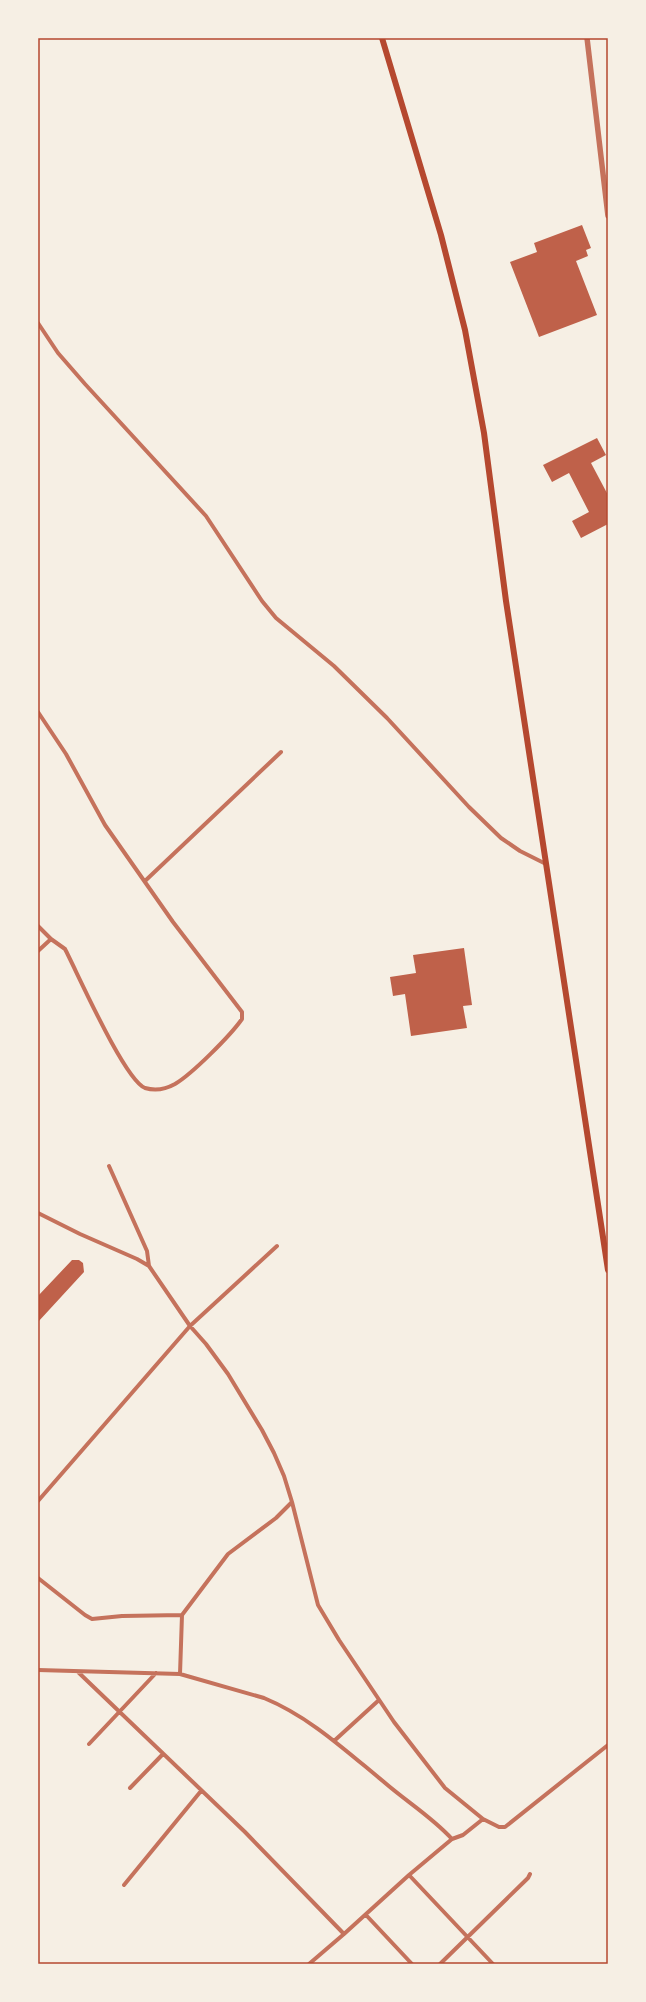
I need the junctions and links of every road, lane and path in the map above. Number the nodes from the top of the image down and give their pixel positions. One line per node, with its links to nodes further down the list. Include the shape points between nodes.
1 (382, 38): 8 (main road, via 441,235 465,330 484,433 506,601)
2 (587, 38): 3 (street)
3 (608, 213): 4 (street)
4 (608, 216)
5 (38, 323): 8 (street, via 58,353 84,384 206,516 276,618 334,666 501,838)
6 (38, 712): 9 (street, via 66,754 105,826)
7 (281, 752): 9 (street)
8 (546, 864): 17 (main road)
9 (145, 881): 11 (street, via 242,1012 242,1019 238,1024 192,1072 174,1085 158,1090 145,1088 136,1081 122,1062 65,949)
10 (38, 926): 11 (street)
11 (50, 939): 12 (street)
12 (38, 951)
13 (109, 1166): 16 (street, via 146,1251)
14 (38, 1213): 16 (street)
15 (277, 1246): 18 (street)
16 (149, 1266): 18 (street)
17 (608, 1270)
18 (190, 1326): 19 (street); 20 (street, via 228,1374 262,1430 284,1476)
19 (38, 1501)
20 (292, 1502): 22 (street, via 276,1518 228,1554); 27 (street, via 318,1605)
21 (38, 1578): 22 (street, via 92,1619)
22 (182, 1615): 26 (street)
23 (38, 1670): 24 (street)
24 (78, 1672): 25 (street); 28 (street)
25 (156, 1673): 26 (street); 28 (street)
26 (180, 1674): 29 (street, via 271,1700)
27 (379, 1700): 29 (street); 35 (street, via 445,1788)
28 (120, 1712): 30 (street); 32 (street)
29 (334, 1741): 36 (street, via 385,1784 438,1823)
30 (89, 1744)
31 (608, 1745): 35 (street, via 505,1827 499,1827)
32 (163, 1754): 33 (street); 34 (street)
33 (130, 1788)
34 (201, 1791): 39 (street); 41 (street, via 245,1832)
35 (483, 1819): 36 (street, via 463,1835)
36 (452, 1840): 38 (street)
37 (530, 1874): 42 (street)
38 (409, 1875): 40 (street); 42 (street)
39 (124, 1886)
40 (366, 1915): 41 (street); 44 (street)
41 (344, 1934): 43 (street)
42 (468, 1937): 45 (street); 46 (street)
43 (309, 1964)
44 (412, 1964)
45 (440, 1964)
46 (493, 1964)

